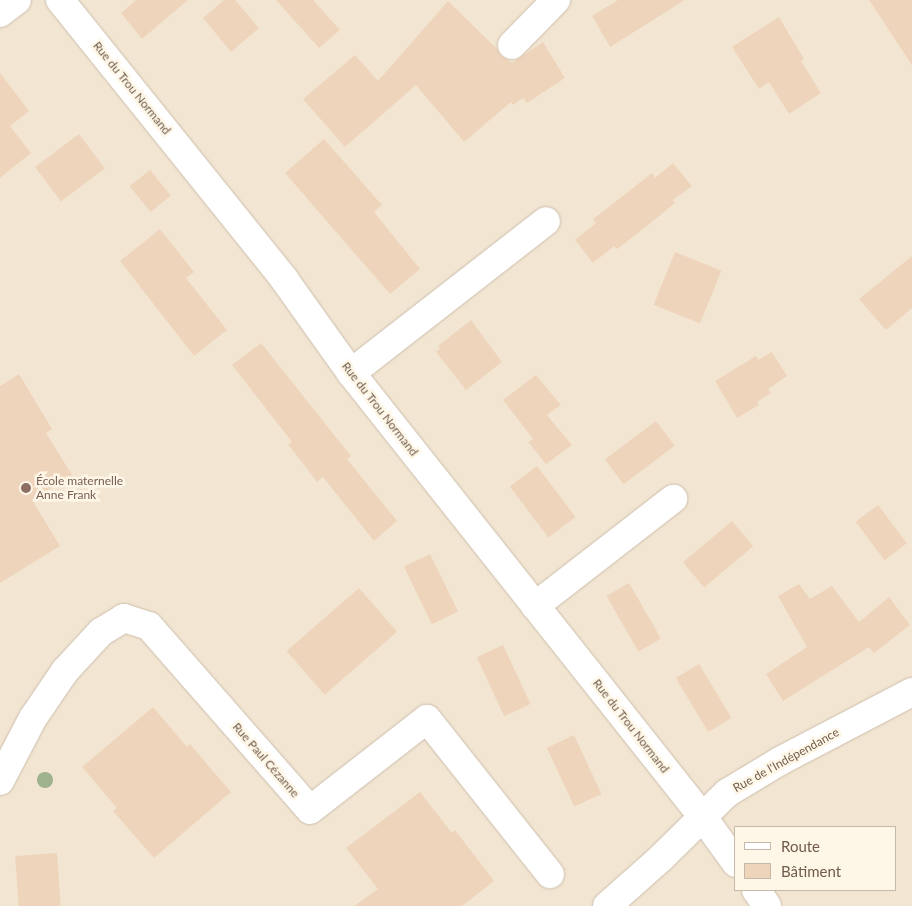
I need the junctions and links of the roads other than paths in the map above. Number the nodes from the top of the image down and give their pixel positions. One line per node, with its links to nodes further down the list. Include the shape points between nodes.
1 (17, 0): 4 (street)
2 (60, 0): 7 (street, Rue du Trou Normand, via 284,279)
3 (556, 0): 5 (street)
4 (0, 13)
5 (512, 45)
6 (546, 221): 7 (street)
7 (351, 373): 9 (street, Rue du Trou Normand)
8 (672, 499): 9 (street)
9 (535, 606): 12 (street, Rue du Trou Normand)
10 (912, 692): 12 (street, Rue de l'Indépendance, via 780,761 727,794)
11 (0, 781): 14 (street, Rue Paul Cézanne, via 33,718 65,671 101,632 124,618 130,619 149,626 310,810 427,719)
12 (702, 816): 13 (street, Rue du Trou Normand); 16 (street, Rue de l'Indépendance, via 660,859)
13 (734, 860)
14 (550, 874)
15 (757, 891): 17 (street)
16 (606, 906)
17 (768, 906)

